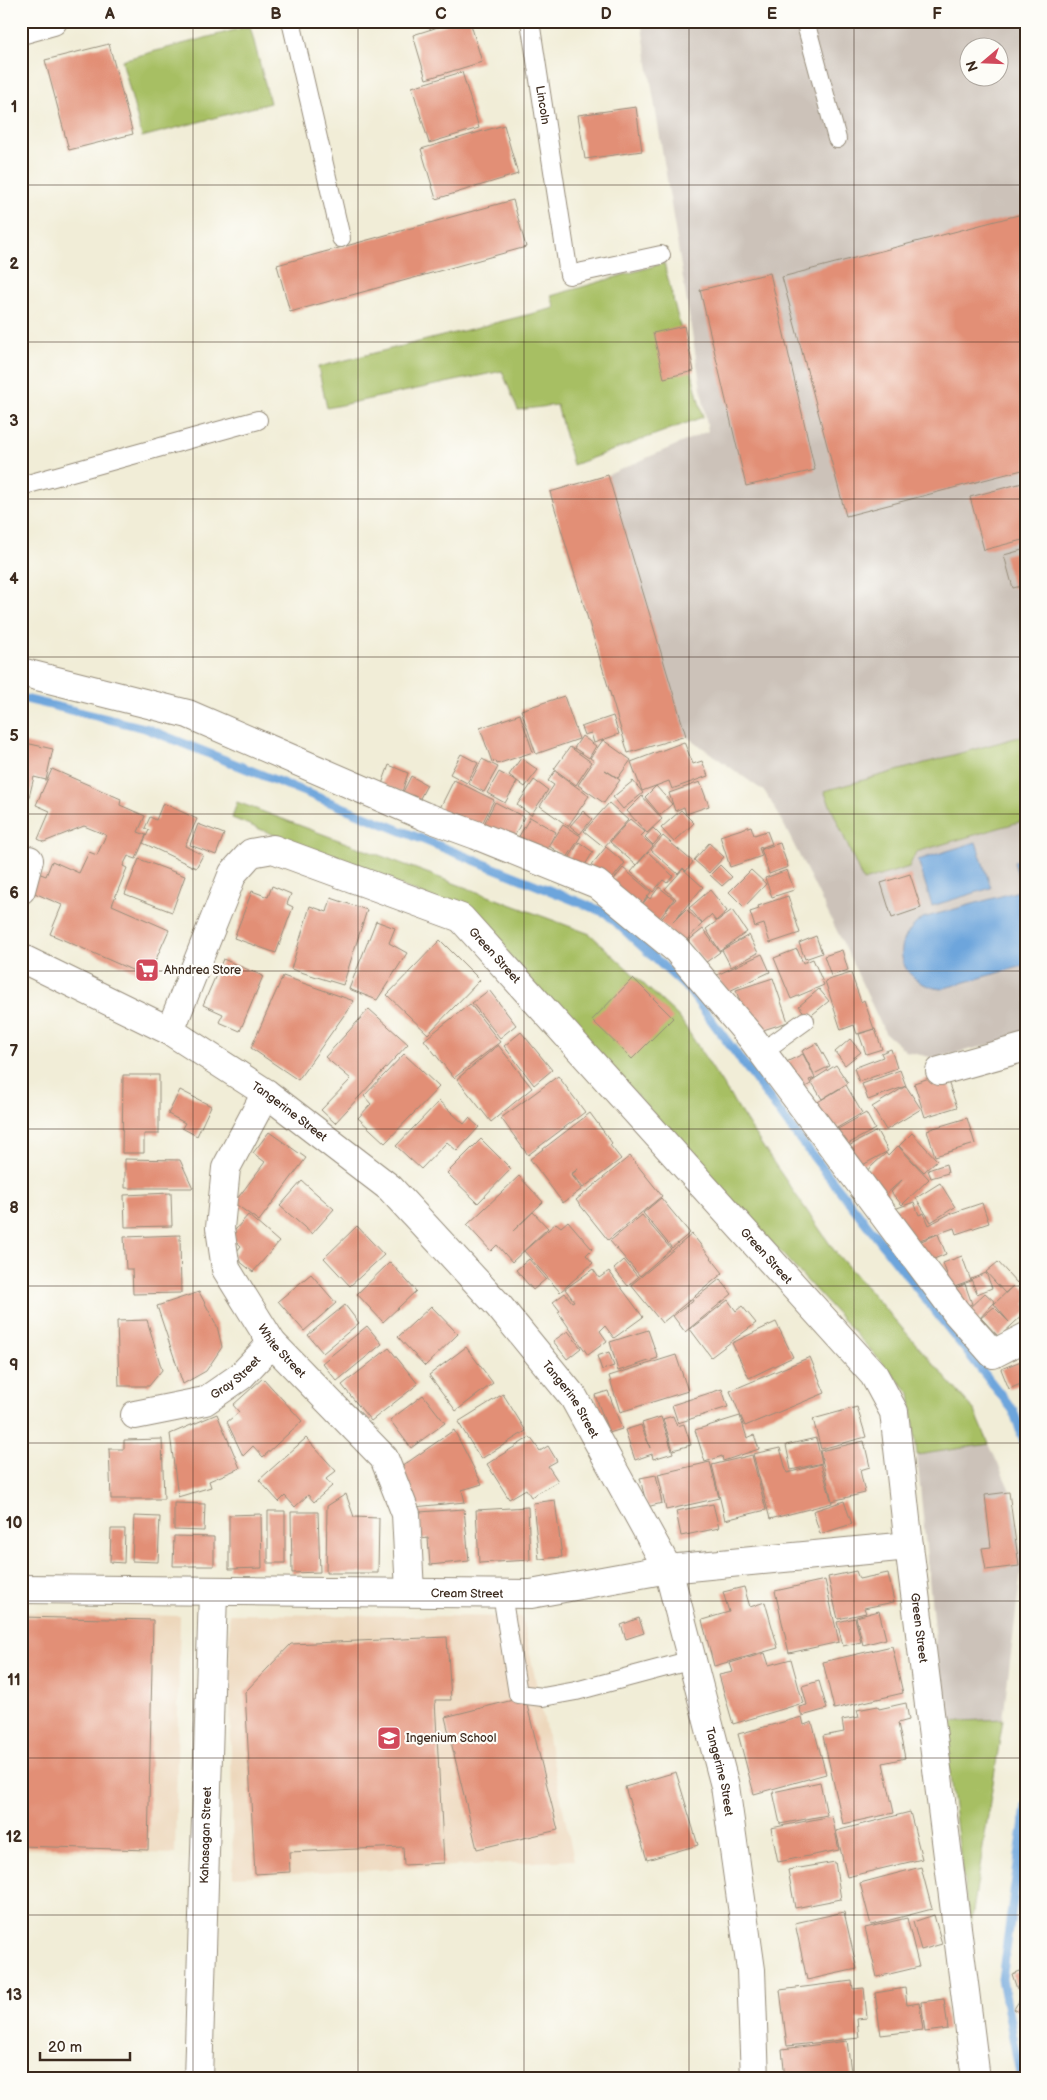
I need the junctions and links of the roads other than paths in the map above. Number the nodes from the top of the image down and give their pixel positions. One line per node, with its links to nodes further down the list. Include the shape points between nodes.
1 (53, 21): 5 (street)
2 (290, 21): 7 (lane)
3 (530, 21): 8 (lane, Lincoln, via 569,275)
4 (805, 21): 6 (lane)
5 (21, 30)
6 (837, 139)
7 (341, 238)
8 (661, 255)
9 (258, 420): 10 (lane)
10 (21, 486)
11 (21, 672): 18 (street, via 188,714 424,816 597,884 677,950)
12 (29, 860): 13 (street)
13 (21, 890)
14 (21, 958): 16 (street, Tangerine Street)
15 (805, 1021): 18 (lane)
16 (170, 1031): 20 (street, Tangerine Street); 24 (street, Green Street, via 233,872 251,853 273,850 461,918 874,1375 894,1412)
17 (1026, 1047): 19 (street)
18 (762, 1052): 21 (street, via 956,1312 993,1354)
19 (940, 1071)
20 (266, 1093): 22 (street, White Street, via 226,1168 220,1228 226,1269); 25 (street, Tangerine Street, via 390,1188 498,1305 574,1398)
21 (1026, 1337)
22 (272, 1342): 23 (street, Gray Street, via 241,1376 205,1401); 27 (street, White Street, via 384,1458 406,1514)
23 (135, 1415)
24 (909, 1546): 25 (street, Cream Street); 33 (street, Green Street)
25 (668, 1569): 29 (street, Cream Street, via 531,1594); 30 (street, Tangerine Street)
26 (21, 1589): 28 (street, Cream Street)
27 (410, 1592): 28 (street, Cream Street); 29 (street, Cream Street)
28 (212, 1593): 31 (street, Kahasagan Street)
29 (502, 1594): 30 (lane, via 518,1694 543,1698)
30 (692, 1660): 32 (street, Tangerine Street, via 725,1786 751,1970)
31 (198, 2079)
32 (755, 2079)
33 (976, 2079)

